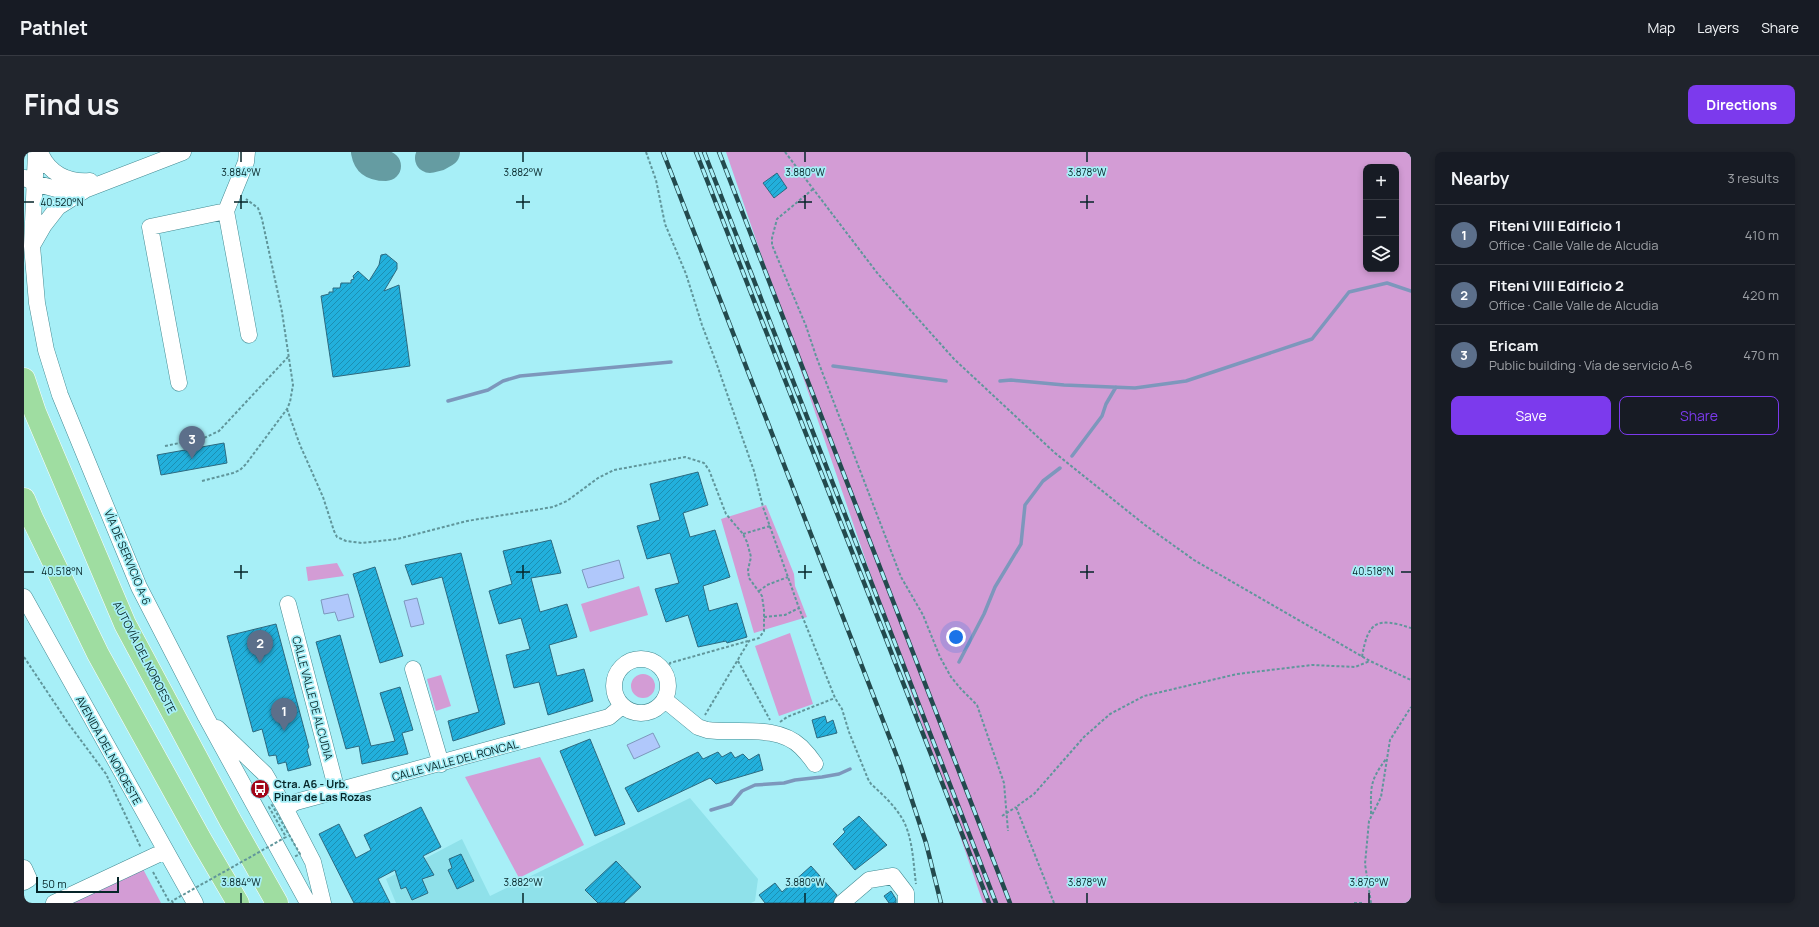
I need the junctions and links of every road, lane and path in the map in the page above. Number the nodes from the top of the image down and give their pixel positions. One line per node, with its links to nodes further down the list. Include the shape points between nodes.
1 (36, 152): 7 (street, VÍA DE SERVICIO A-6)
2 (40, 152): 8 (street, via 44,162 58,176 83,182)
3 (183, 152): 8 (street)
4 (247, 152): 11 (street, via 246,162)
5 (646, 152): 22 (path, via 656,180 665,224 686,274 754,471)
6 (785, 152): 10 (path)
7 (29, 180): 9 (street, via 60,190); 13 (street, VÍA DE SERVICIO A-6)
8 (108, 180): 9 (street)
9 (87, 189): 13 (street, via 58,207)
10 (812, 189): 34 (path, via 878,274 954,360 1055,453 1145,525 1194,560); 54 (path, via 777,219 772,245 806,326 902,577 923,615 951,677 977,704 1004,783)
11 (234, 193): 12 (street); 15 (path, via 253,203 260,214 282,312)
12 (226, 211): 14 (street); 17 (street, via 150,227)
13 (32, 246): 45 (street, VÍA DE SERVICIO A-6, via 37,303 46,350 60,395 139,587)
14 (249, 335)
15 (288, 357): 18 (path, via 293,385); 19 (path, via 219,431 204,438)
16 (24, 379): 69 (highway, AUTOVÍA DEL NOROESTE, via 125,624)
17 (179, 384)
18 (287, 409): 20 (path, via 240,470); 23 (path, via 334,531 337,537 346,541 397,539 467,522 553,507 578,494 606,474 685,457 704,463 726,514)
19 (165, 446)
20 (202, 481)
21 (24, 499): 68 (highway, via 98,654)
22 (770, 526): 23 (path); 24 (path)
23 (743, 534): 25 (path, via 750,551 749,578)
24 (788, 577): 25 (path); 28 (path)
25 (759, 591): 29 (path)
26 (24, 597): 40 (street, AVENIDA DEL NOROESTE)
27 (288, 604): 51 (street, CALLE VALLE DE ALCUDIA)
28 (799, 608): 29 (path, via 785,615); 41 (path)
29 (764, 617): 32 (path, via 762,635)
30 (24, 620): 40 (street)
31 (1411, 628): 34 (path, via 1384,621 1373,625 1365,640)
32 (749, 641): 35 (path); 38 (path, via 670,663)
33 (24, 657): 60 (path, via 106,774)
34 (1362, 657): 36 (path)
35 (738, 661): 46 (path); 47 (path, via 770,721)
36 (1370, 661): 39 (path); 52 (path, via 1355,667 1312,665 1236,674 1144,696 1110,714 1084,737 1034,794)
37 (413, 668): 49 (street)
38 (666, 674): 42 (street, via 669,683); 43 (street, via 661,666 644,659 635,659 624,665 617,673 614,685 617,700)
39 (1411, 680)
40 (70, 681): 58 (street, AVENIDA DEL NOROESTE)
41 (835, 698): 47 (path, via 787,716 780,722); 63 (path, via 842,709 871,784 890,802 904,823)
42 (665, 700): 43 (street, via 656,709 645,714 629,711); 46 (street)
43 (622, 706): 49 (street, CALLE VALLE DEL RONCAL, via 609,717)
44 (1411, 707): 48 (path, via 1390,740)
45 (206, 717): 53 (street, via 265,774); 70 (street, VÍA DE SERVICIO A-6)
46 (698, 727): 47 (street, via 715,731)
47 (779, 730): 50 (street, via 800,746)
48 (1386, 758): 55 (path, via 1381,796); 55 (path, via 1371,784)
49 (441, 764): 51 (street, CALLE VALLE DEL RONCAL)
50 (816, 764)
51 (337, 791): 53 (street, CALLE VALLE DEL RONCAL, via 296,802)
52 (1016, 807): 54 (path); 74 (path)
53 (285, 808): 71 (street, via 313,862)
54 (1006, 813): 56 (path); 57 (path)
55 (1371, 815): 77 (path, via 1365,864)
56 (1002, 816)
57 (1008, 831)
58 (165, 851): 60 (street); 67 (street, AVENIDA DEL NOROESTE)
59 (294, 857): 66 (path, bridge, via 300,854 272,805 270,807 286,837 172,901)
60 (147, 860): 64 (street); 65 (path)
61 (24, 868): 62 (street, via 29,879)
62 (24, 882)
63 (917, 888)
64 (54, 903)
65 (170, 903)
66 (173, 903)
67 (195, 903)
68 (238, 903)
69 (277, 903)
70 (308, 903)
71 (323, 903)
72 (842, 903): 73 (street, via 869,880 893,876 906,893)
73 (906, 903)
74 (1054, 903)
75 (1354, 903): 76 (path)
76 (1362, 903)
77 (1371, 903)

